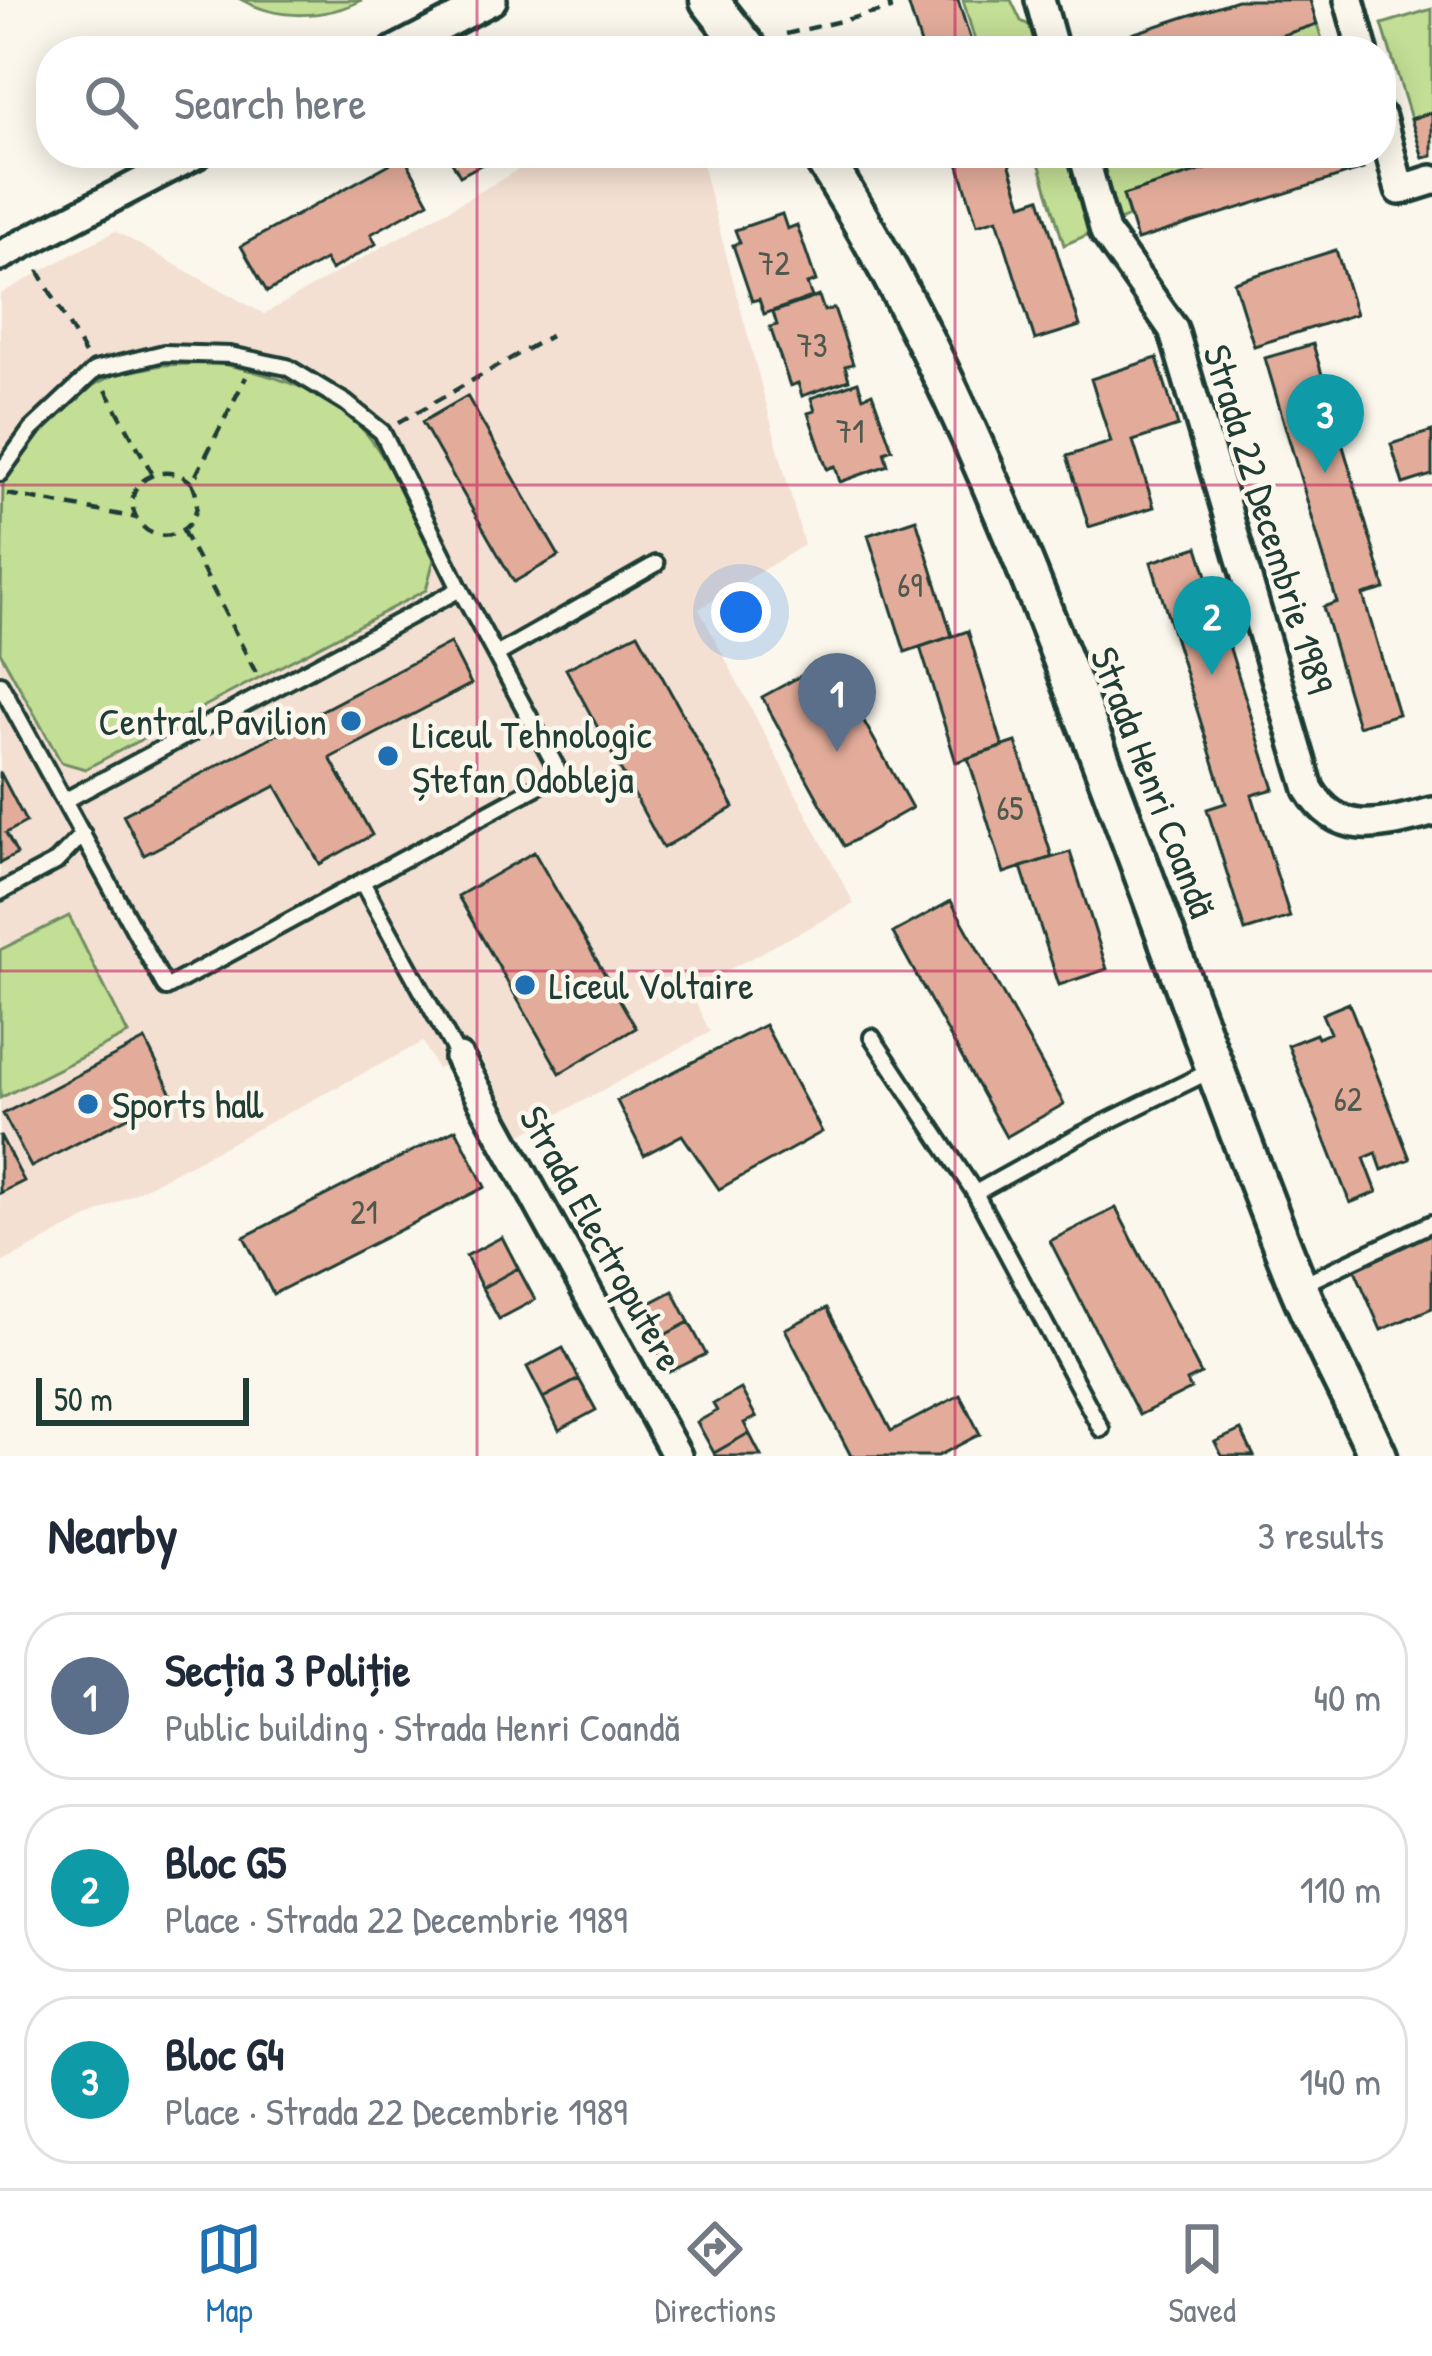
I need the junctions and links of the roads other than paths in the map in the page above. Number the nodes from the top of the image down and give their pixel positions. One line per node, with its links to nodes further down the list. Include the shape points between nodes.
1 (492, 0): 5 (street)
2 (709, 0): 6 (street)
3 (1040, 0): 7 (street)
4 (1349, 0): 8 (street)
5 (423, 36)
6 (737, 36)
7 (1050, 36)
8 (1359, 36)
9 (169, 168): 14 (street)
10 (829, 168): 27 (street, Strada Henri Coandă, via 873,238 983,462)
11 (1087, 168): 21 (street, Strada 22 Decembrie 1989, via 1105,232 1173,329 1309,789 1335,818 1360,824)
12 (1394, 168): 13 (street, via 1400,190)
13 (1432, 179)
14 (0, 256)
15 (0, 473): 17 (lane, via 31,430 94,370 164,353 287,367 382,432)
16 (656, 564): 18 (lane)
17 (460, 589): 18 (lane); 20 (lane)
18 (496, 655): 23 (lane, via 560,774)
19 (0, 684): 20 (lane)
20 (64, 802): 22 (lane)
21 (1432, 812)
22 (82, 835): 23 (lane, via 166,988); 24 (lane, via 56,862)
23 (362, 882): 26 (lane)
24 (0, 892)
25 (872, 1037): 28 (lane)
26 (459, 1058): 32 (street, Strada Electroputere)
27 (1217, 1068): 28 (lane); 30 (street, Strada Henri Coandă)
28 (975, 1193): 31 (lane)
29 (1432, 1223): 30 (lane)
30 (1299, 1287): 33 (street, Strada Henri Coandă)
31 (1101, 1429)
32 (677, 1456)
33 (1378, 1456)

